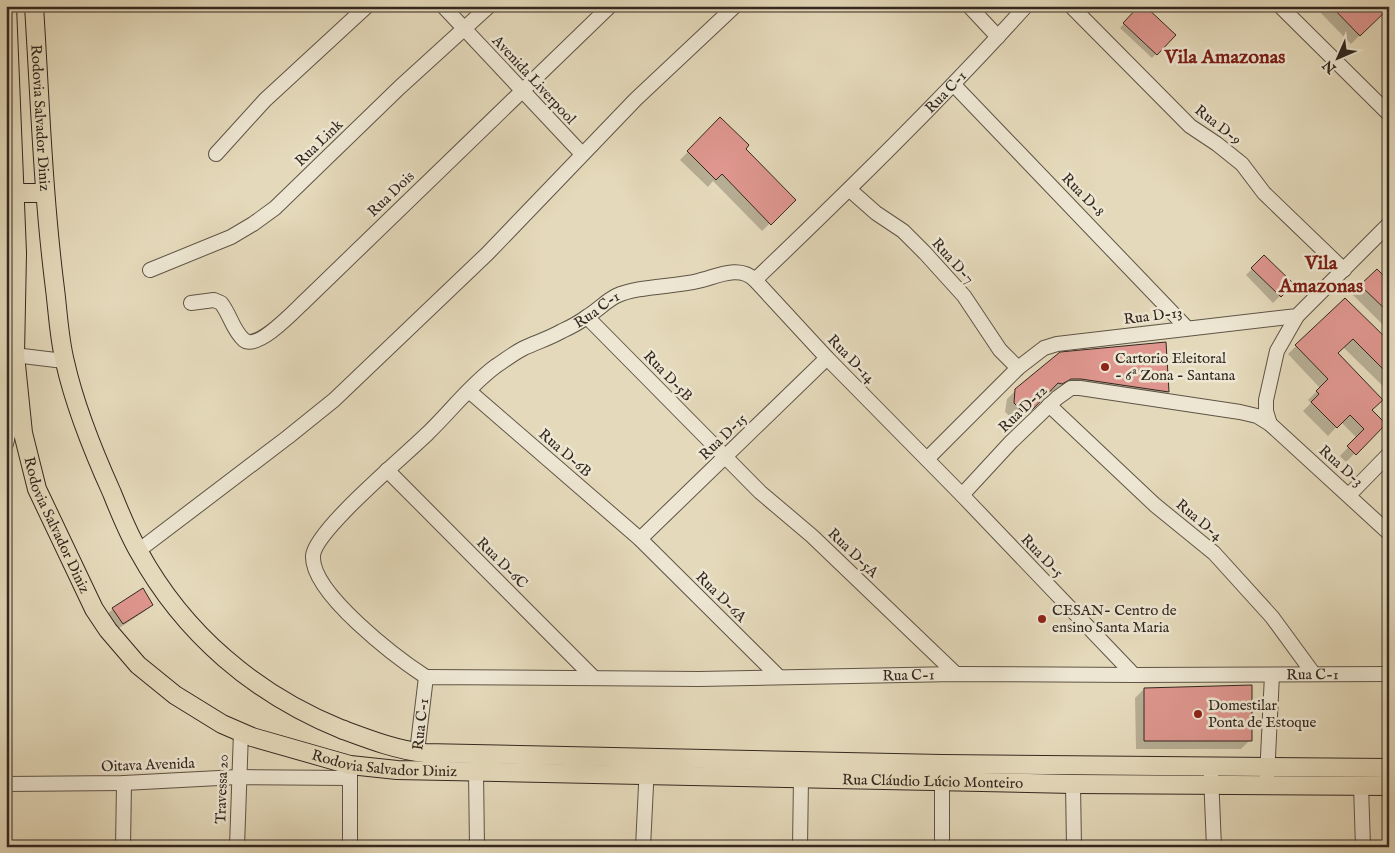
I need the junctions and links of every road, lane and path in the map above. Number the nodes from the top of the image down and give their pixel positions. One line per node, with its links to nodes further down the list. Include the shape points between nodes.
1 (7, 6): 20 (main road, Rodovia Salvador Diniz)
2 (34, 6): 21 (main road, Rodovia Salvador Diniz)
3 (366, 6): 17 (street, via 265,100)
4 (442, 6): 12 (street, Avenida Liverpool)
5 (489, 6): 12 (street, Rua Link)
6 (610, 6): 15 (street, Rua Dois)
7 (735, 6): 18 (street)
8 (969, 6): 13 (street)
9 (1026, 6): 13 (street, Rua C-1)
10 (1071, 6): 25 (street, Rua D-9, via 1190,126 1242,164 1264,193)
11 (1280, 6): 16 (street)
12 (464, 30): 15 (street, Avenida Liverpool); 24 (street, Rua Link, via 275,208 231,236)
13 (998, 37): 14 (street, Rua C-1)
14 (954, 85): 19 (street, Rua C-1); 30 (street, Rua D-8)
15 (523, 91): 18 (street, Avenida Liverpool); 27 (street, Rua Dois, via 307,299 261,338 250,343 245,341 218,301)
16 (1389, 114)
17 (216, 154)
18 (582, 154): 48 (street, via 487,254 334,400)
19 (850, 190): 26 (street, Rua C-1); 34 (street, Rua D-7, via 903,231 925,253 964,296 1000,350)
20 (14, 193): 21 (main road); 23 (main road, Rodovia Salvador Diniz)
21 (45, 193): 33 (main road, Rodovia Salvador Diniz)
22 (1389, 224): 25 (street)
23 (11, 253): 31 (main road, Rodovia Salvador Diniz)
24 (150, 270)
25 (1344, 270): 28 (street)
26 (755, 280): 29 (street, Rua C-1, via 748,274 736,272 630,292 613,298); 32 (street, Rua D-14)
27 (191, 303)
28 (1298, 316): 30 (street, Rua D-13); 38 (street, via 1277,351 1266,400)
29 (588, 317): 36 (street, Rua C-1, via 514,354); 41 (street, Rua D-5B)
30 (1187, 328): 34 (street, Rua D-13, via 1057,344 1044,348)
31 (11, 354): 33 (street); 35 (main road, Rodovia Salvador Diniz)
32 (827, 358): 41 (street, Rua D-15); 42 (street, Rua D-14)
33 (64, 362): 48 (main road, Rodovia Salvador Diniz, via 91,447)
34 (1018, 368): 42 (street, Rua D-13)
35 (18, 389): 39 (street); 57 (main road, Rodovia Salvador Diniz, via 23,433 37,490 94,609 128,654 162,685 197,709)
36 (469, 391): 43 (street, Rua C-1, via 428,434); 47 (street, Rua D-6B)
37 (1049, 405): 38 (street, Rua D-12, via 1067,390 1080,388 1240,412 1257,416); 44 (street, Rua D-12); 49 (street, Rua D-4, via 1155,505 1214,553 1272,618)
38 (1270, 424): 45 (street, Rua D-3)
39 (6, 444)
40 (1389, 454): 45 (street)
41 (725, 457): 47 (street, Rua D-15); 50 (street, Rua D-5A)
42 (927, 459): 44 (street, Rua D-5)
43 (386, 470): 55 (street, Rua C-1, via 323,536 314,551 314,564 322,585 335,600 380,642); 56 (street, Rua D-6C)
44 (962, 495): 52 (street, Rua D-5)
45 (1349, 495): 46 (street, Rua D-3)
46 (1389, 533)
47 (640, 539): 54 (street, Rua D-6A)
48 (138, 551): 58 (main road, Rodovia Salvador Diniz, via 157,583 195,630 253,682 311,716 369,740)
49 (1313, 673): 51 (street, Rua C-1); 53 (street, Rua C-1)
50 (956, 674): 52 (street, Rua C-1); 54 (street, Rua C-1)
51 (1389, 674)
52 (1134, 675): 53 (street, Rua C-1)
53 (1272, 675): 68 (street)
54 (779, 677): 56 (street, Rua C-1)
55 (426, 678): 56 (street, Rua C-1); 58 (street, Rua C-1)
56 (594, 678)
57 (241, 732): 65 (main road, Rodovia Salvador Diniz); 69 (street, Travessa 20)
58 (417, 752): 59 (main road, Rodovia Salvador Diniz); 64 (main road, Rua C-1)
59 (476, 754): 60 (main road, Rua Cláudio Lúcio Monteiro)
60 (646, 757): 61 (main road, Rua Cláudio Lúcio Monteiro); 67 (street)
61 (942, 764): 62 (main road, Rua Cláudio Lúcio Monteiro); 72 (street)
62 (1210, 766): 68 (main road, Rua Cláudio Lúcio Monteiro); 75 (street)
63 (1389, 768): 68 (main road, Rua Cláudio Lúcio Monteiro)
64 (415, 771): 65 (main road, Rodovia Salvador Diniz); 66 (main road, Rodovia Salvador Diniz)
65 (350, 772): 69 (street, Oitava Avenida); 80 (street)
66 (476, 772): 67 (main road, Rua Cláudio Lúcio Monteiro); 81 (street)
67 (646, 775): 70 (main road, Rua Cláudio Lúcio Monteiro); 82 (street)
68 (1267, 776): 75 (main road, Rua Cláudio Lúcio Monteiro); 76 (main road, Rua Cláudio Lúcio Monteiro)
69 (238, 778): 71 (street, Oitava Avenida); 79 (street, Travessa 20)
70 (801, 778): 72 (main road, Rua Cláudio Lúcio Monteiro); 83 (street)
71 (124, 782): 73 (street, Oitava Avenida); 78 (street)
72 (941, 782): 74 (main road, Rua Cláudio Lúcio Monteiro); 84 (street)
73 (6, 784)
74 (1072, 784): 75 (main road, Rua Cláudio Lúcio Monteiro); 85 (street)
75 (1211, 785): 86 (street)
76 (1362, 785): 77 (main road, Rua Cláudio Lúcio Monteiro); 87 (street)
77 (1389, 786)
78 (123, 847)
79 (237, 847)
80 (350, 847)
81 (478, 847)
82 (643, 847)
83 (800, 847)
84 (942, 847)
85 (1074, 847)
86 (1214, 847)
87 (1363, 847)

